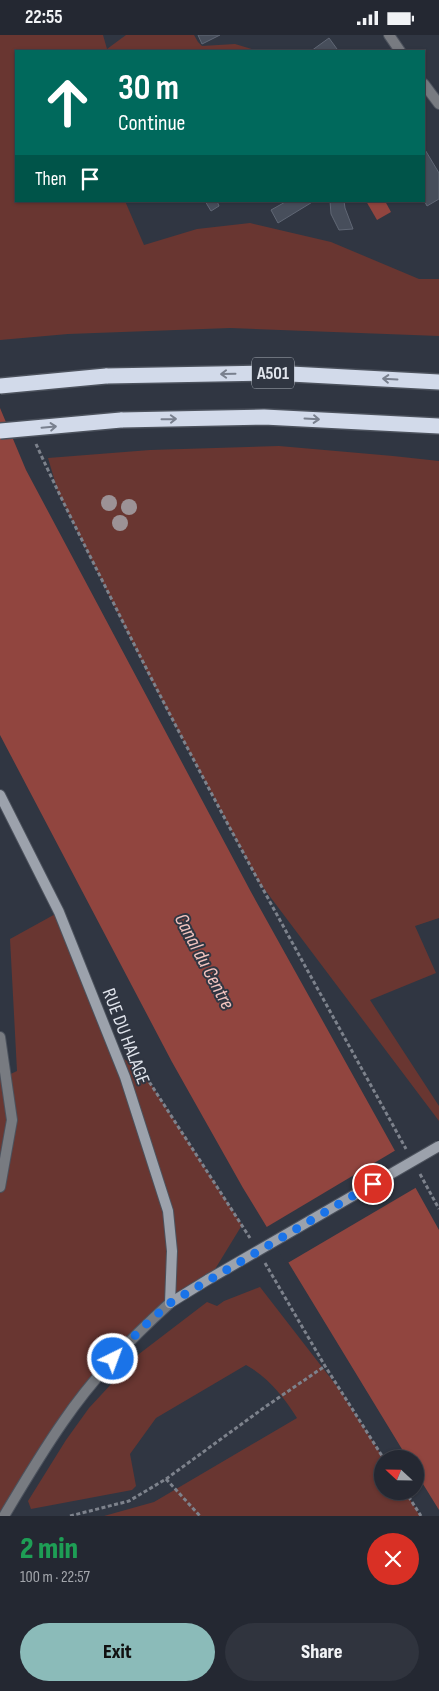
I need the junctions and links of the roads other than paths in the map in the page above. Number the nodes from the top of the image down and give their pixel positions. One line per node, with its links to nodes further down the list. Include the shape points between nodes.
1 (389, 35): 2 (street)
2 (399, 50)
3 (425, 85): 4 (street)
4 (439, 104)
5 (439, 382): 6 (highway, A501, one-way to 6, bridge, via 272,373 106,376)
6 (0, 386)
7 (439, 426): 8 (highway, one-way to 7, bridge, via 121,421 264,417)
8 (0, 431)
9 (0, 795): 13 (street, RUE DU HALAGE, via 59,912 125,1077 168,1211 172,1251)
10 (0, 1037): 12 (street, via 12,1120)
11 (439, 1147): 13 (street, bridge)
12 (0, 1187)
13 (170, 1303): 14 (street, via 124,1346 81,1397 45,1448)
14 (4, 1516)

